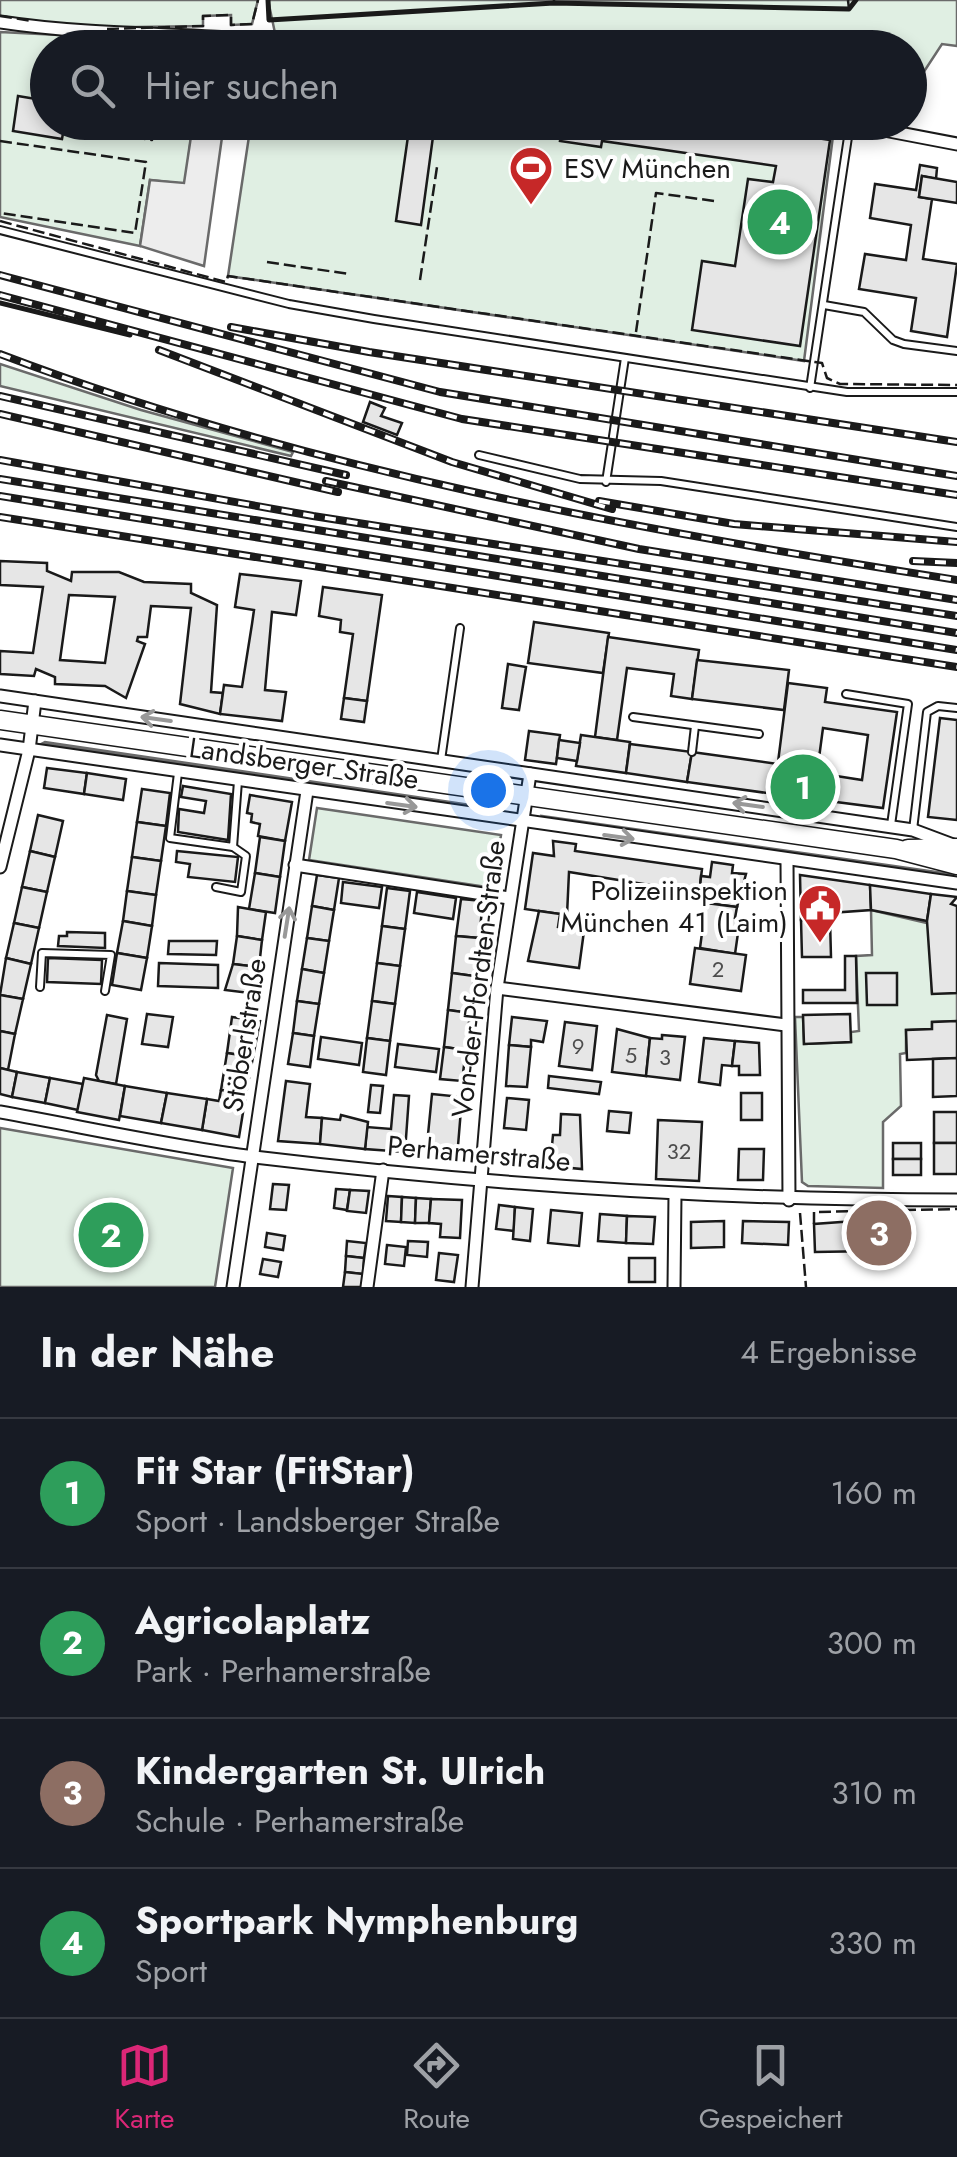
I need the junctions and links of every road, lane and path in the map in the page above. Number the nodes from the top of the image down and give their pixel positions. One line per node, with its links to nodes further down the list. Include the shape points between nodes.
1 (0, 22): 2 (street)
2 (51, 30)
3 (927, 138): 5 (street)
4 (844, 140): 7 (lane)
5 (957, 144)
6 (0, 230): 9 (lane, via 289,304)
7 (824, 306): 8 (lane, via 864,312 904,344); 10 (lane)
8 (957, 350)
9 (624, 358): 10 (lane); 13 (lane)
10 (810, 388): 11 (lane)
11 (957, 392)
12 (479, 455): 13 (lane)
13 (606, 482): 14 (lane, via 661,482)
14 (957, 527)
15 (460, 628): 28 (lane)
16 (846, 694): 35 (lane, via 908,704)
17 (0, 696): 18 (street, Landsberger Straße)
18 (35, 701): 22 (street); 28 (street, Landsberger Straße, one-way to 18)
19 (957, 708): 36 (lane, via 927,712)
20 (633, 717): 23 (lane)
21 (0, 720): 22 (main road, Landsberger Straße)
22 (32, 725): 26 (street); 33 (main road, Landsberger Straße)
23 (695, 726): 24 (lane); 27 (lane)
24 (759, 734)
25 (0, 745): 26 (street, Landsberger Straße)
26 (28, 750): 29 (street, Landsberger Straße); 43 (street)
27 (692, 752)
28 (441, 762): 30 (street, Landsberger Straße)
29 (178, 773): 31 (street, Landsberger Straße); 37 (lane, via 170,838)
30 (530, 774): 33 (street); 35 (street, Landsberger Straße, one-way to 30, via 686,791)
31 (238, 781): 32 (street, Landsberger Straße); 37 (lane)
32 (307, 791): 34 (street, Landsberger Straße, one-way to 34); 41 (street, Stöberlstraße)
33 (526, 797): 34 (street, Von-der-Pfordten-Straße); 39 (main road, Landsberger Straße)
34 (523, 823): 40 (street, Landsberger Straße, one-way to 40); 46 (street, Von-der-Pfordten-Straße)
35 (891, 826): 36 (street, Landsberger Straße)
36 (913, 830): 38 (street, Landsberger Straße)
37 (233, 847): 45 (lane, via 246,856 241,892)
38 (957, 847): 39 (main road, Landsberger Straße)
39 (896, 850): 42 (main road, Landsberger Straße)
40 (787, 860): 44 (street, Landsberger Straße); 50 (street)
41 (296, 865): 46 (street); 52 (street, Stöberlstraße, one-way to 41)
42 (957, 865)
43 (0, 866)
44 (957, 883)
45 (216, 887)
46 (510, 898): 48 (street, Von-der-Pfordten-Straße)
47 (40, 987): 49 (lane, via 42,953 111,955)
48 (496, 988): 50 (street); 54 (street, Von-der-Pfordten-Straße)
49 (105, 991)
50 (786, 1025): 56 (street)
51 (0, 1112): 52 (street, Perhamerstraße)
52 (252, 1156): 53 (street, Perhamerstraße); 58 (street, Stöberlstraße)
53 (383, 1170): 54 (street, Perhamerstraße); 59 (street)
54 (481, 1179): 55 (street, Perhamerstraße); 60 (street, Von-der-Pfordten-Straße)
55 (675, 1195): 56 (street, Perhamerstraße); 61 (street)
56 (789, 1200): 57 (street, Perhamerstraße)
57 (957, 1200)
58 (233, 1287)
59 (367, 1287)
60 (472, 1287)
61 (674, 1287)

